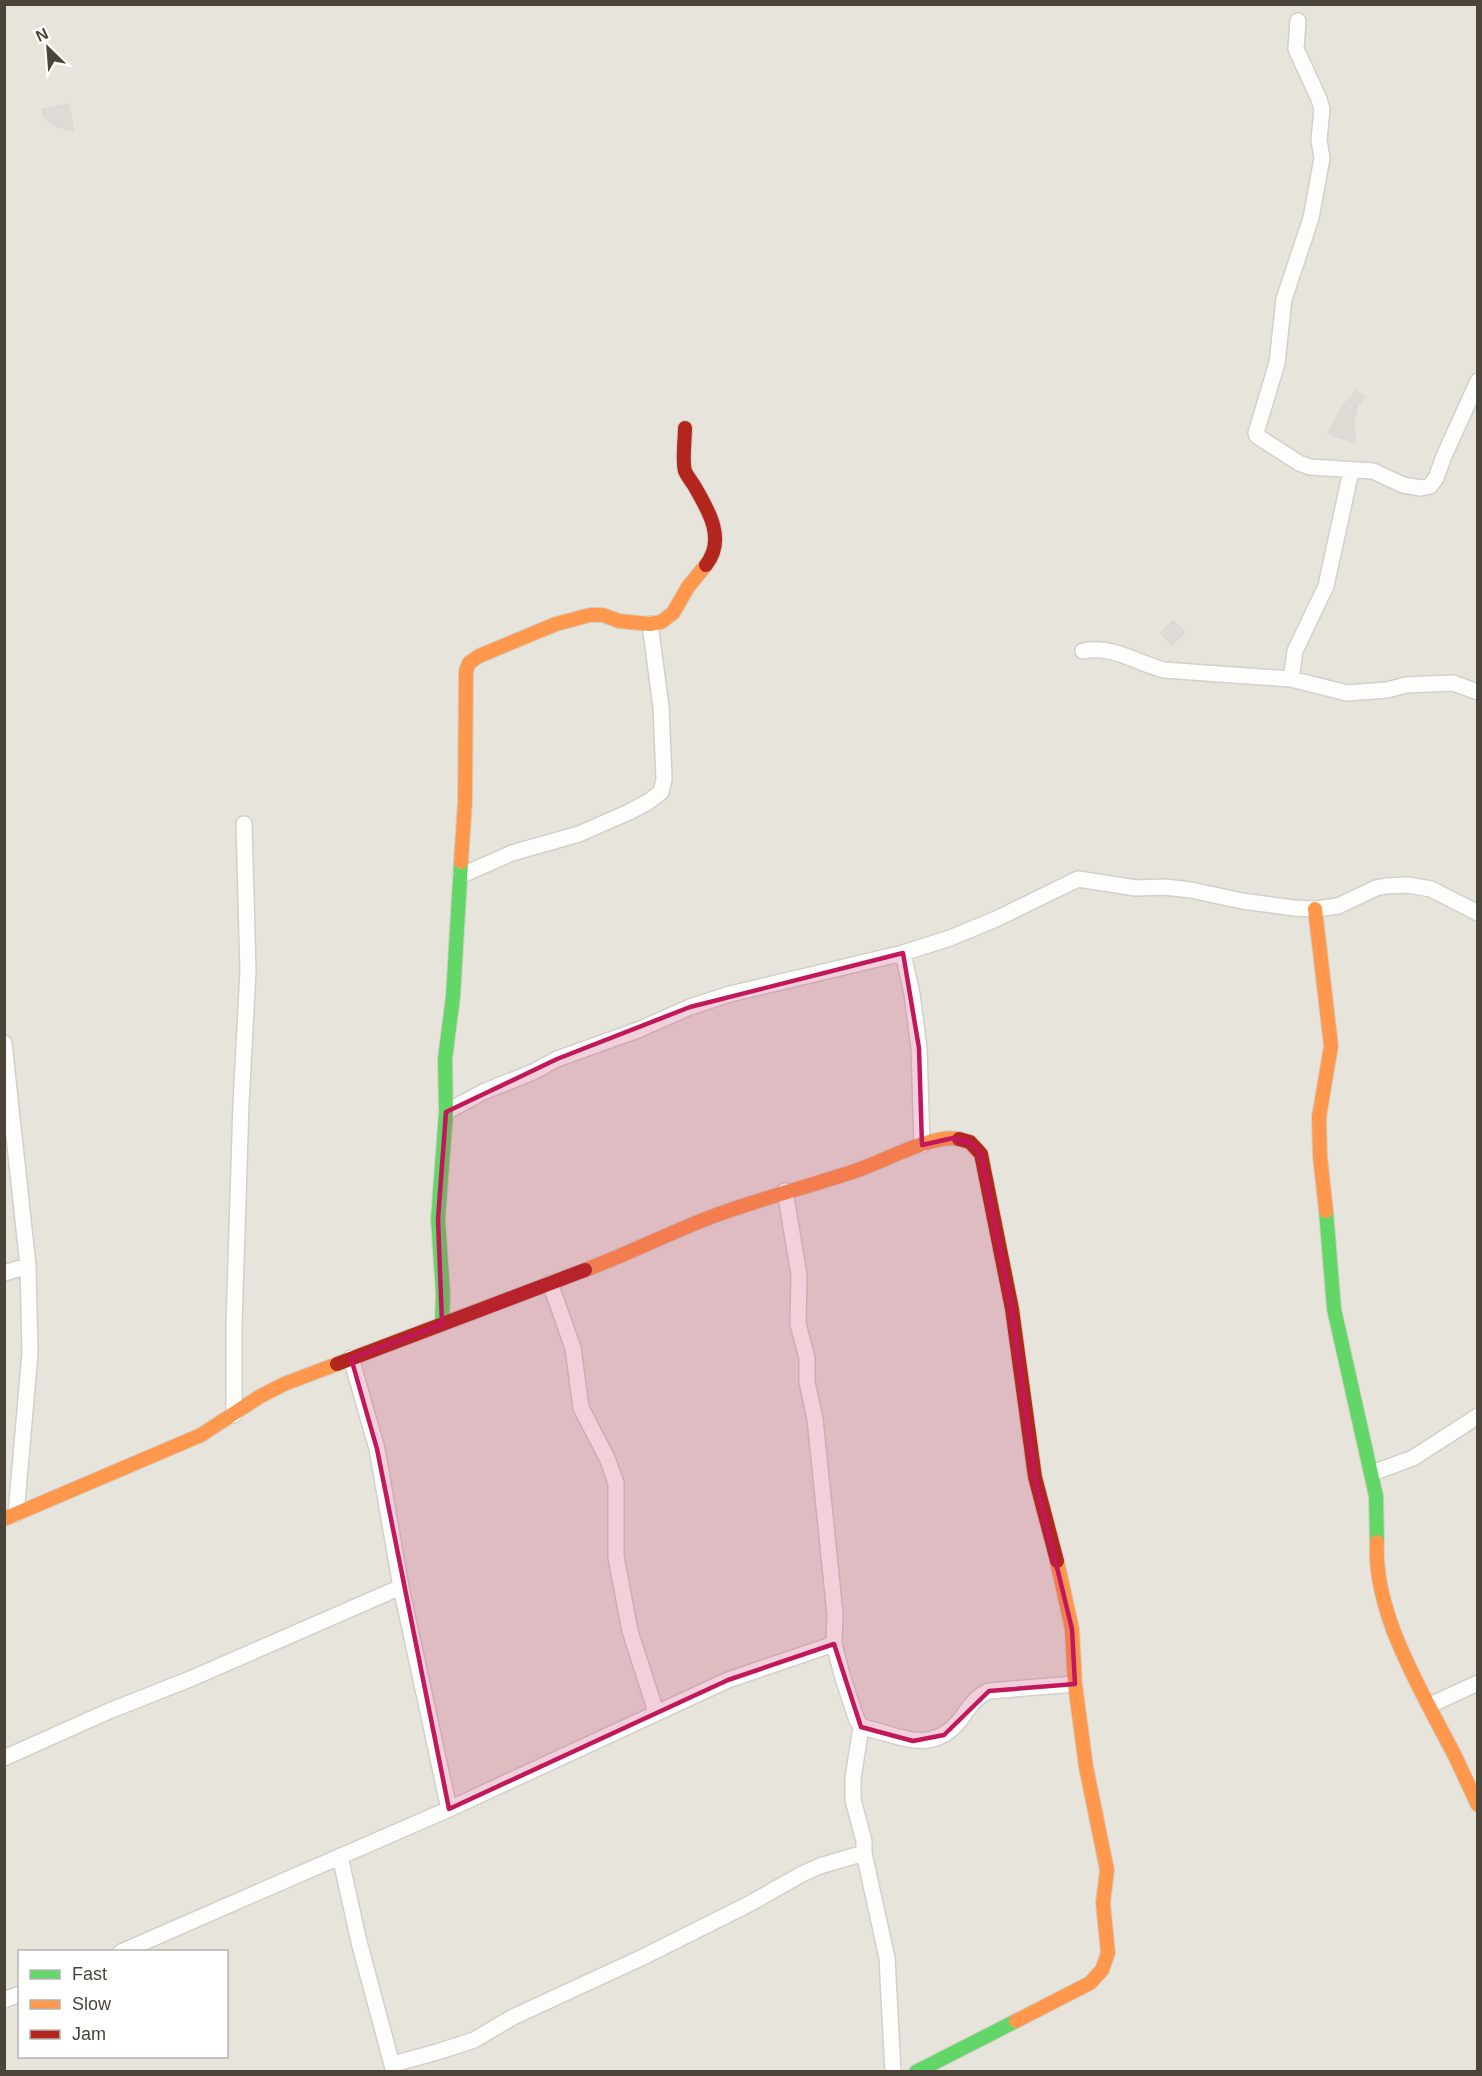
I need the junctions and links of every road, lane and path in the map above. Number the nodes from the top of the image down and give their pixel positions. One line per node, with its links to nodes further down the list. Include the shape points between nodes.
1 (1298, 21): 4 (street, via 1296,49 1322,109 1322,158 1311,218 1284,299 1278,363 1256,433 1299,464)
2 (1478, 381): 4 (street, via 1430,486 1403,485 1373,471)
3 (685, 428): 5 (street, via 685,470 706,505 715,528 716,544 711,559 673,613)
4 (1351, 471): 7 (street, via 1326,586 1295,651)
5 (650, 624): 10 (street, via 661,707 661,792 629,813 579,834 512,853); 10 (street, via 590,615 556,624 469,663)
6 (1083, 651): 7 (street, via 1110,649 1164,670)
7 (1291, 679): 8 (street, via 1347,693 1453,683)
8 (1478, 692)
9 (244, 824): 23 (street, via 248,971 234,1314)
10 (460, 876): 15 (street, via 445,1059)
11 (1315, 909): 12 (street, via 1338,906 1376,888 1408,885 1431,889); 13 (street, via 1294,909 1191,890 1136,888 1078,879 996,919); 25 (street, via 1332,1046 1319,1117 1334,1309)
12 (1478, 913)
13 (903, 953): 15 (street, via 690,1007 557,1059); 16 (street, via 919,1048)
14 (4, 1043): 18 (street)
15 (446, 1112): 21 (street, via 438,1219)
16 (922, 1145): 17 (street, via 857,1171); 30 (street, via 953,1138 970,1142 981,1154 1012,1309 1035,1477 1072,1629)
17 (785, 1191): 20 (street); 28 (street, via 799,1275 798,1324 815,1419 835,1614)
18 (28, 1266): 19 (street); 26 (street, via 30,1353)
19 (4, 1274)
20 (550, 1283): 21 (street); 32 (street, via 573,1348 581,1408 616,1483 616,1557 630,1631)
21 (442, 1324): 22 (street)
22 (351, 1358): 23 (street, via 284,1384); 27 (street, via 377,1449)
23 (234, 1415): 26 (street, via 201,1435)
24 (1478, 1416): 25 (street, via 1413,1458)
25 (1372, 1473): 31 (street, via 1378,1528 1376,1561 1388,1613 1408,1667)
26 (10, 1517)
27 (401, 1587): 34 (street); 36 (street)
28 (834, 1644): 32 (street, via 728,1680); 33 (street)
29 (1478, 1683): 31 (street)
30 (1075, 1684): 33 (street, via 989,1691 944,1735 927,1742); 42 (street, via 1086,1767 1107,1870 1103,1904 1108,1953 1102,1970 1071,1994)
31 (1430, 1705): 35 (street)
32 (656, 1712): 36 (street)
33 (861, 1728): 37 (street, via 853,1800)
34 (4, 1758)
35 (1478, 1805)
36 (449, 1809): 38 (street)
37 (864, 1853): 40 (street, via 802,1874 474,2040); 41 (street, via 887,1958)
38 (340, 1856): 39 (street); 40 (street)
39 (126, 1950)
40 (393, 2068)
41 (893, 2072)
42 (916, 2072)

